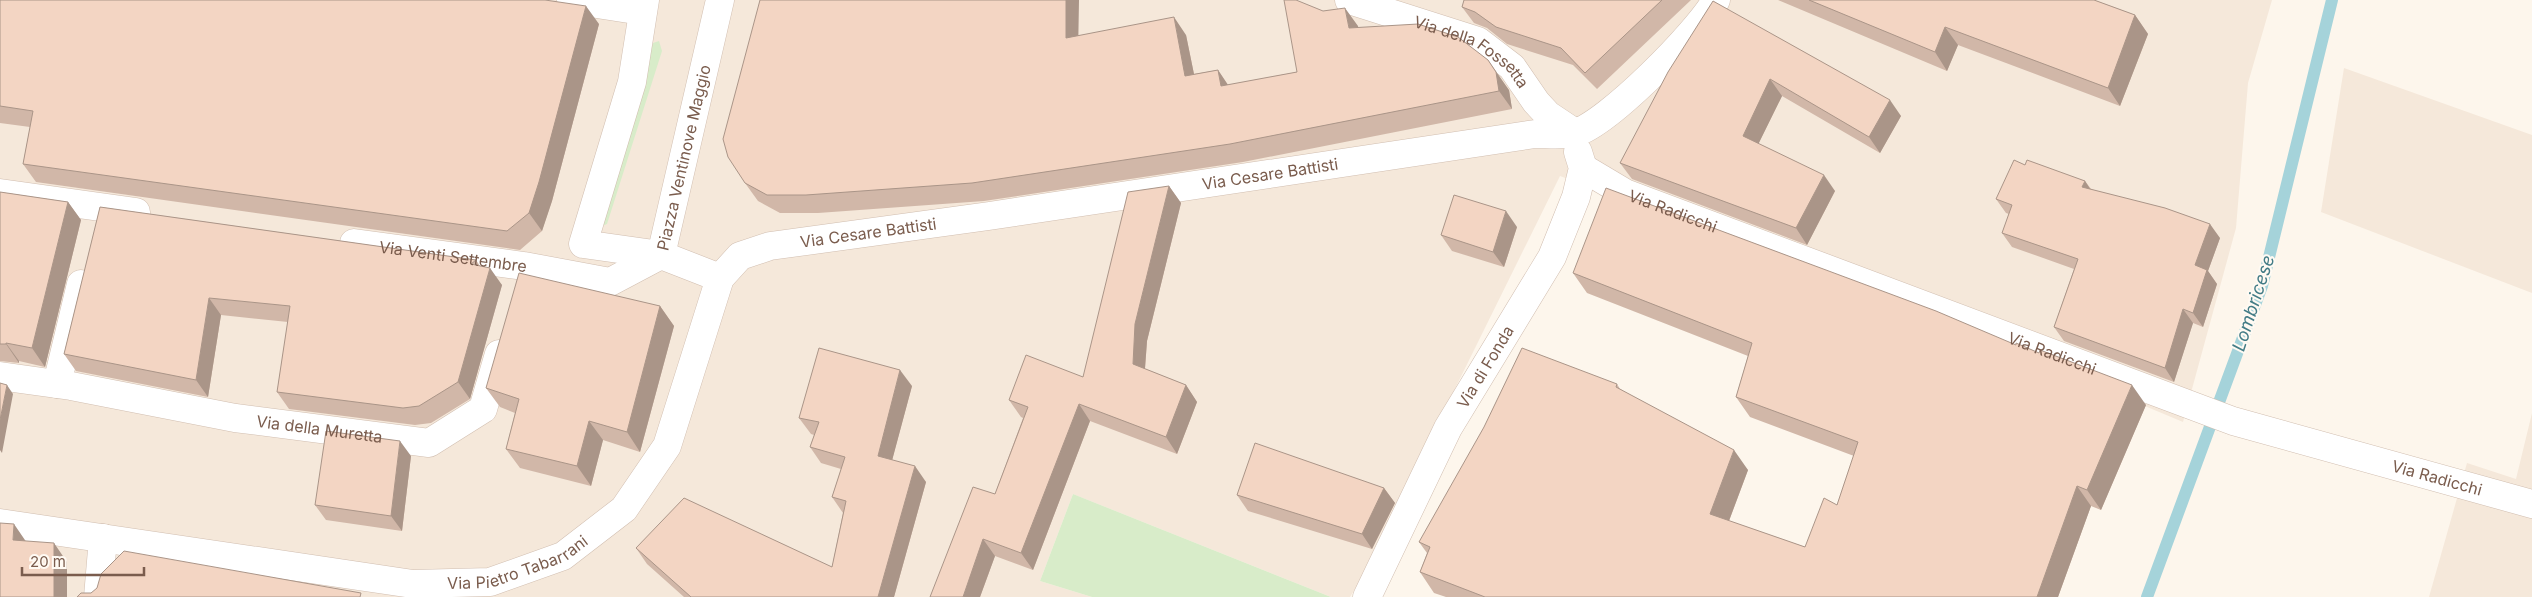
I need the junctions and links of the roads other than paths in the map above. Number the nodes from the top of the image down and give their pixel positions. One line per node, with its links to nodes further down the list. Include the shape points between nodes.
1 (571, 0): 5 (street)
2 (720, 0): 14 (street, Piazza Ventinove Maggio)
3 (1349, 0): 6 (street, Via della Fossetta, via 1478,41 1512,67 1548,115)
4 (1716, 0): 6 (street, Via Cesare Battisti, via 1682,42 1618,107)
5 (644, 5): 14 (street, Piazza Ventinove Maggio, via 632,82 583,244)
6 (1575, 133): 7 (street, Via di Fonda); 13 (street, Via Cesare Battisti, via 1535,134)
7 (1583, 168): 22 (street, Via Radicchi, via 1625,193 2233,421); 26 (street, Via di Fonda, via 1576,197 1552,258 1448,428)
8 (0, 193): 9 (street)
9 (100, 208): 10 (street); 11 (street)
10 (159, 216)
11 (93, 235)
12 (327, 239): 16 (street, Via Venti Settembre)
13 (770, 246): 17 (street, Via Pietro Tabarrani, via 740,256)
14 (661, 255): 16 (street, Via Venti Settembre, via 610,282); 17 (street)
15 (86, 263): 21 (street)
16 (524, 266): 18 (street)
17 (720, 278): 24 (street, Via Pietro Tabarrani, via 667,446 624,509 563,556 490,582 413,584)
18 (516, 295)
19 (505, 333): 21 (street, Via della Muretta, via 483,409 429,443 235,418)
20 (0, 376): 21 (street, Via della Muretta)
21 (57, 384)
22 (2532, 504)
23 (0, 523): 24 (street, Via Pietro Tabarrani)
24 (103, 538): 25 (street)
25 (98, 597)
26 (1367, 597)

